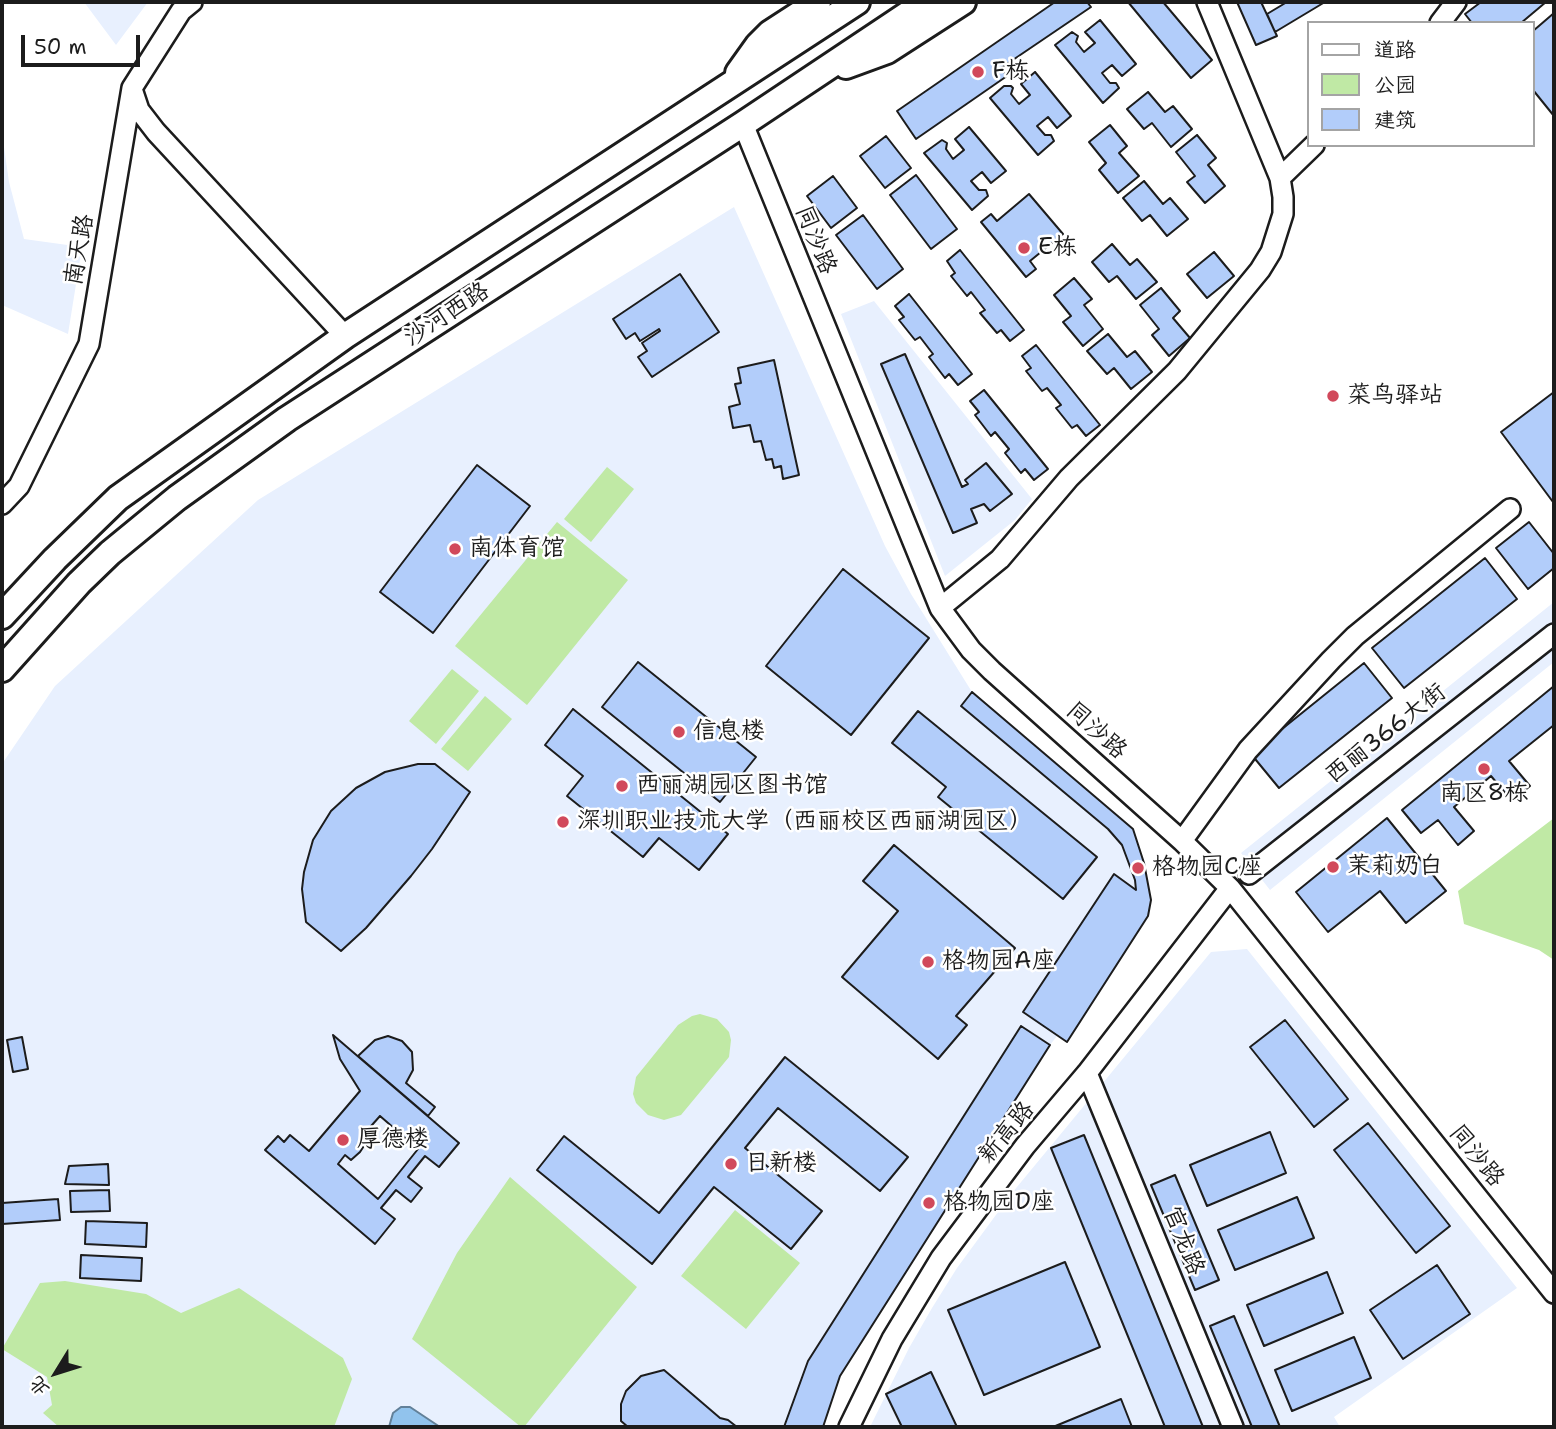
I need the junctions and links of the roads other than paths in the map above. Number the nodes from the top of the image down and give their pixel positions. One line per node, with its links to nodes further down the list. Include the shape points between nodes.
1 (192, 2): 11 (street, 南天路, via 181,11)
2 (818, 2): 10 (main road, via 771,33)
3 (857, 2): 10 (main road, 沙河西路)
4 (926, 2): 9 (main road, 沙河西路)
5 (963, 2): 9 (main road, via 887,51)
6 (1206, 2): 14 (street)
7 (1456, 2): 8 (street)
8 (1442, 21)
9 (809, 80): 12 (main road, 沙河西路)
10 (729, 85): 15 (main road, 沙河西路)
11 (132, 88): 15 (street, via 139,110 156,132); 16 (street, 南天路, via 89,344 19,486)
12 (743, 124): 18 (street, 同沙路); 21 (main road, 沙河西路, via 287,419 177,498 79,583)
13 (1312, 147): 14 (street)
14 (1280, 178): 18 (street, via 1280,224 1260,270 1177,371 1069,478 1000,559)
15 (345, 336): 19 (main road, 沙河西路, via 118,498)
16 (2, 504)
17 (1510, 509): 22 (street, via 1354,636 1248,750)
18 (940, 608): 22 (street, 同沙路, via 992,671)
19 (2, 616)
20 (1554, 634): 23 (street, 西丽366大街)
21 (2, 669)
22 (1182, 841): 24 (street, 同沙路)
23 (1250, 874)
24 (1230, 888): 25 (street, 新高路); 26 (street, 同沙路)
25 (1087, 1073): 27 (street, 新高路, via 941,1258 892,1339); 28 (street, 官龙路)
26 (1554, 1293)
27 (849, 1427)
28 (1233, 1427)

